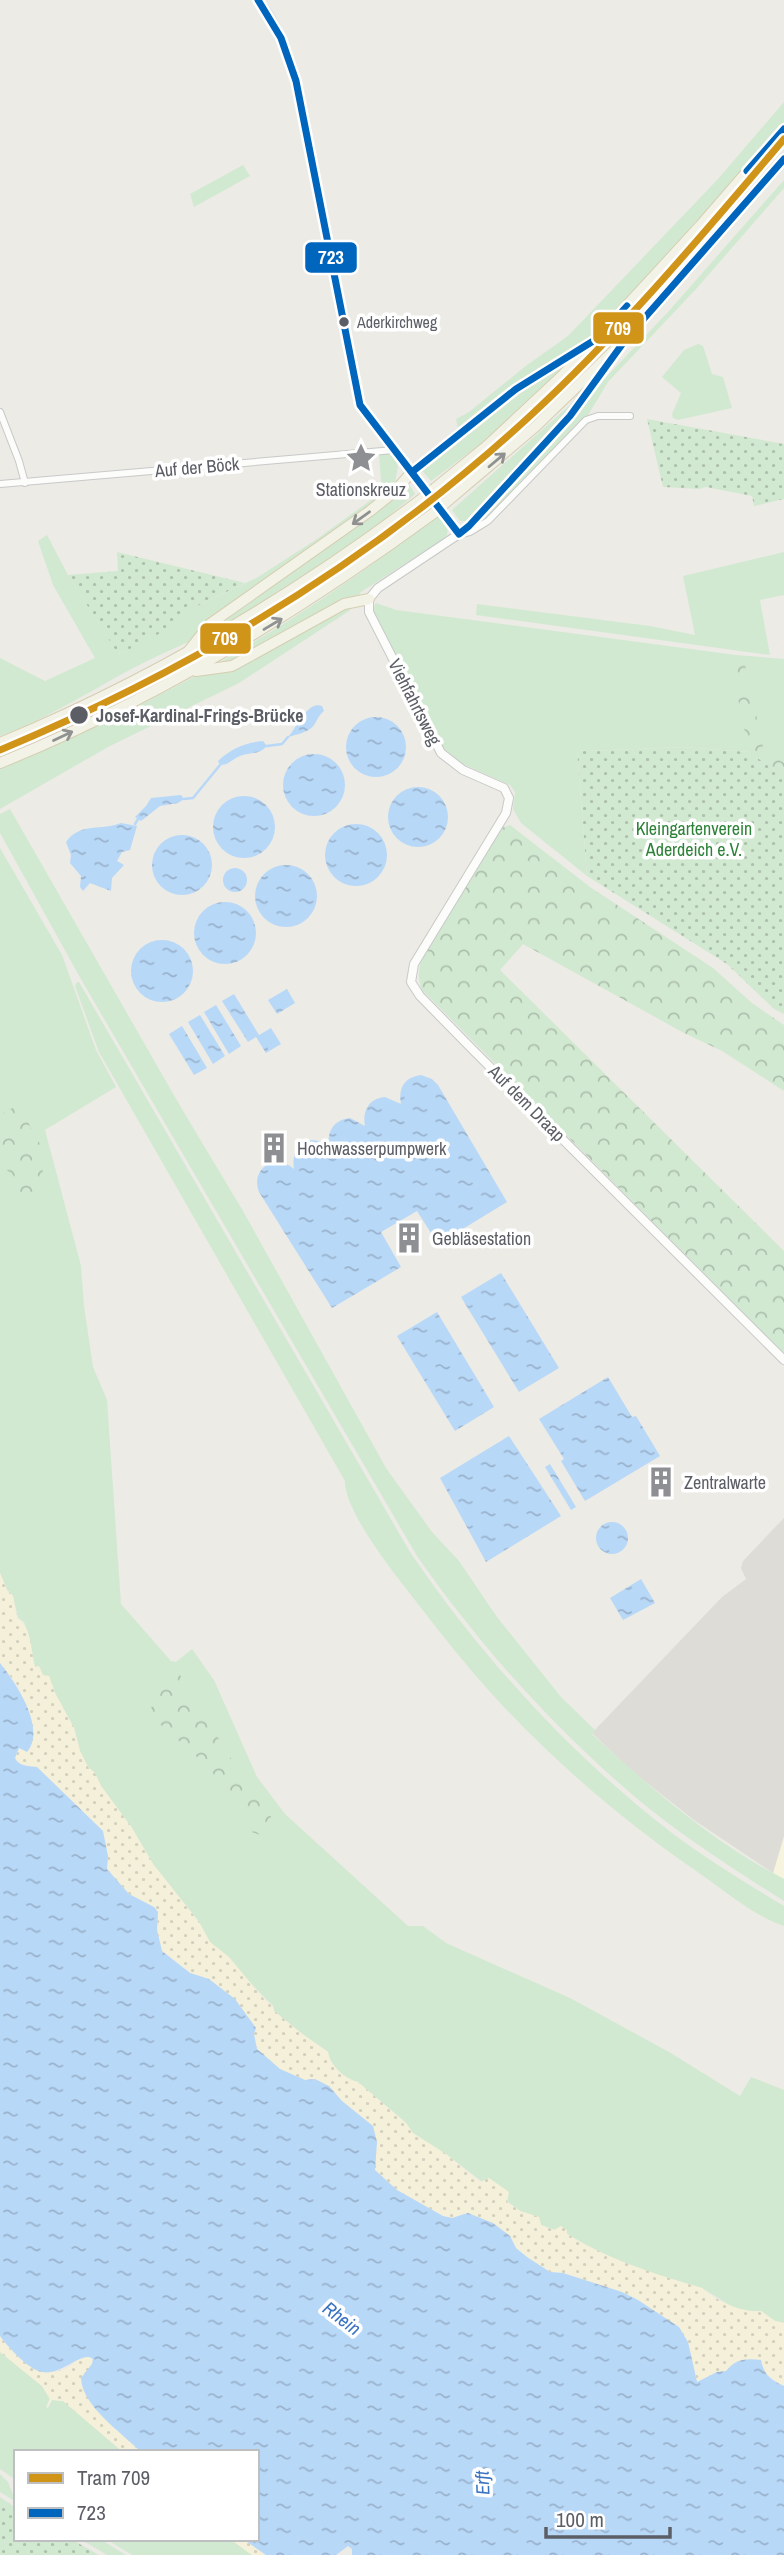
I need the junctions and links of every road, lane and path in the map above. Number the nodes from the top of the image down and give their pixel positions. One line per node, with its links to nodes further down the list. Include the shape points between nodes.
1 (258, 0): 8 (street, via 289,54 296,81 360,405)
2 (784, 129): 4 (main road)
3 (784, 159): 5 (main road)
4 (598, 338): 9 (main road, via 516,389); 14 (main road, bridge, via 524,413 423,498 318,574)
5 (626, 339): 12 (main road, via 570,416); 15 (main road, one-way to 5, bridge, via 294,611 434,513 536,426)
6 (0, 412): 10 (street)
7 (630, 416): 12 (street, via 586,420 488,521)
8 (394, 450): 9 (street); 10 (street, Auf der Böck)
9 (412, 472): 12 (street); 14 (main road, one-way to 14, via 370,511 210,624)
10 (24, 483): 11 (street, Auf der Böck)
11 (0, 484)
12 (459, 534): 13 (street, via 384,582)
13 (369, 599): 15 (main road, via 344,604 232,666); 18 (street, Viehfahrtsweg, via 373,620 435,744 463,770 506,789)
14 (187, 653): 16 (main road)
15 (193, 671): 17 (main road, one-way to 15)
16 (0, 743)
17 (0, 763)
18 (506, 813): 19 (street, Auf dem Draap, via 414,964 413,986)
19 (784, 1360)

